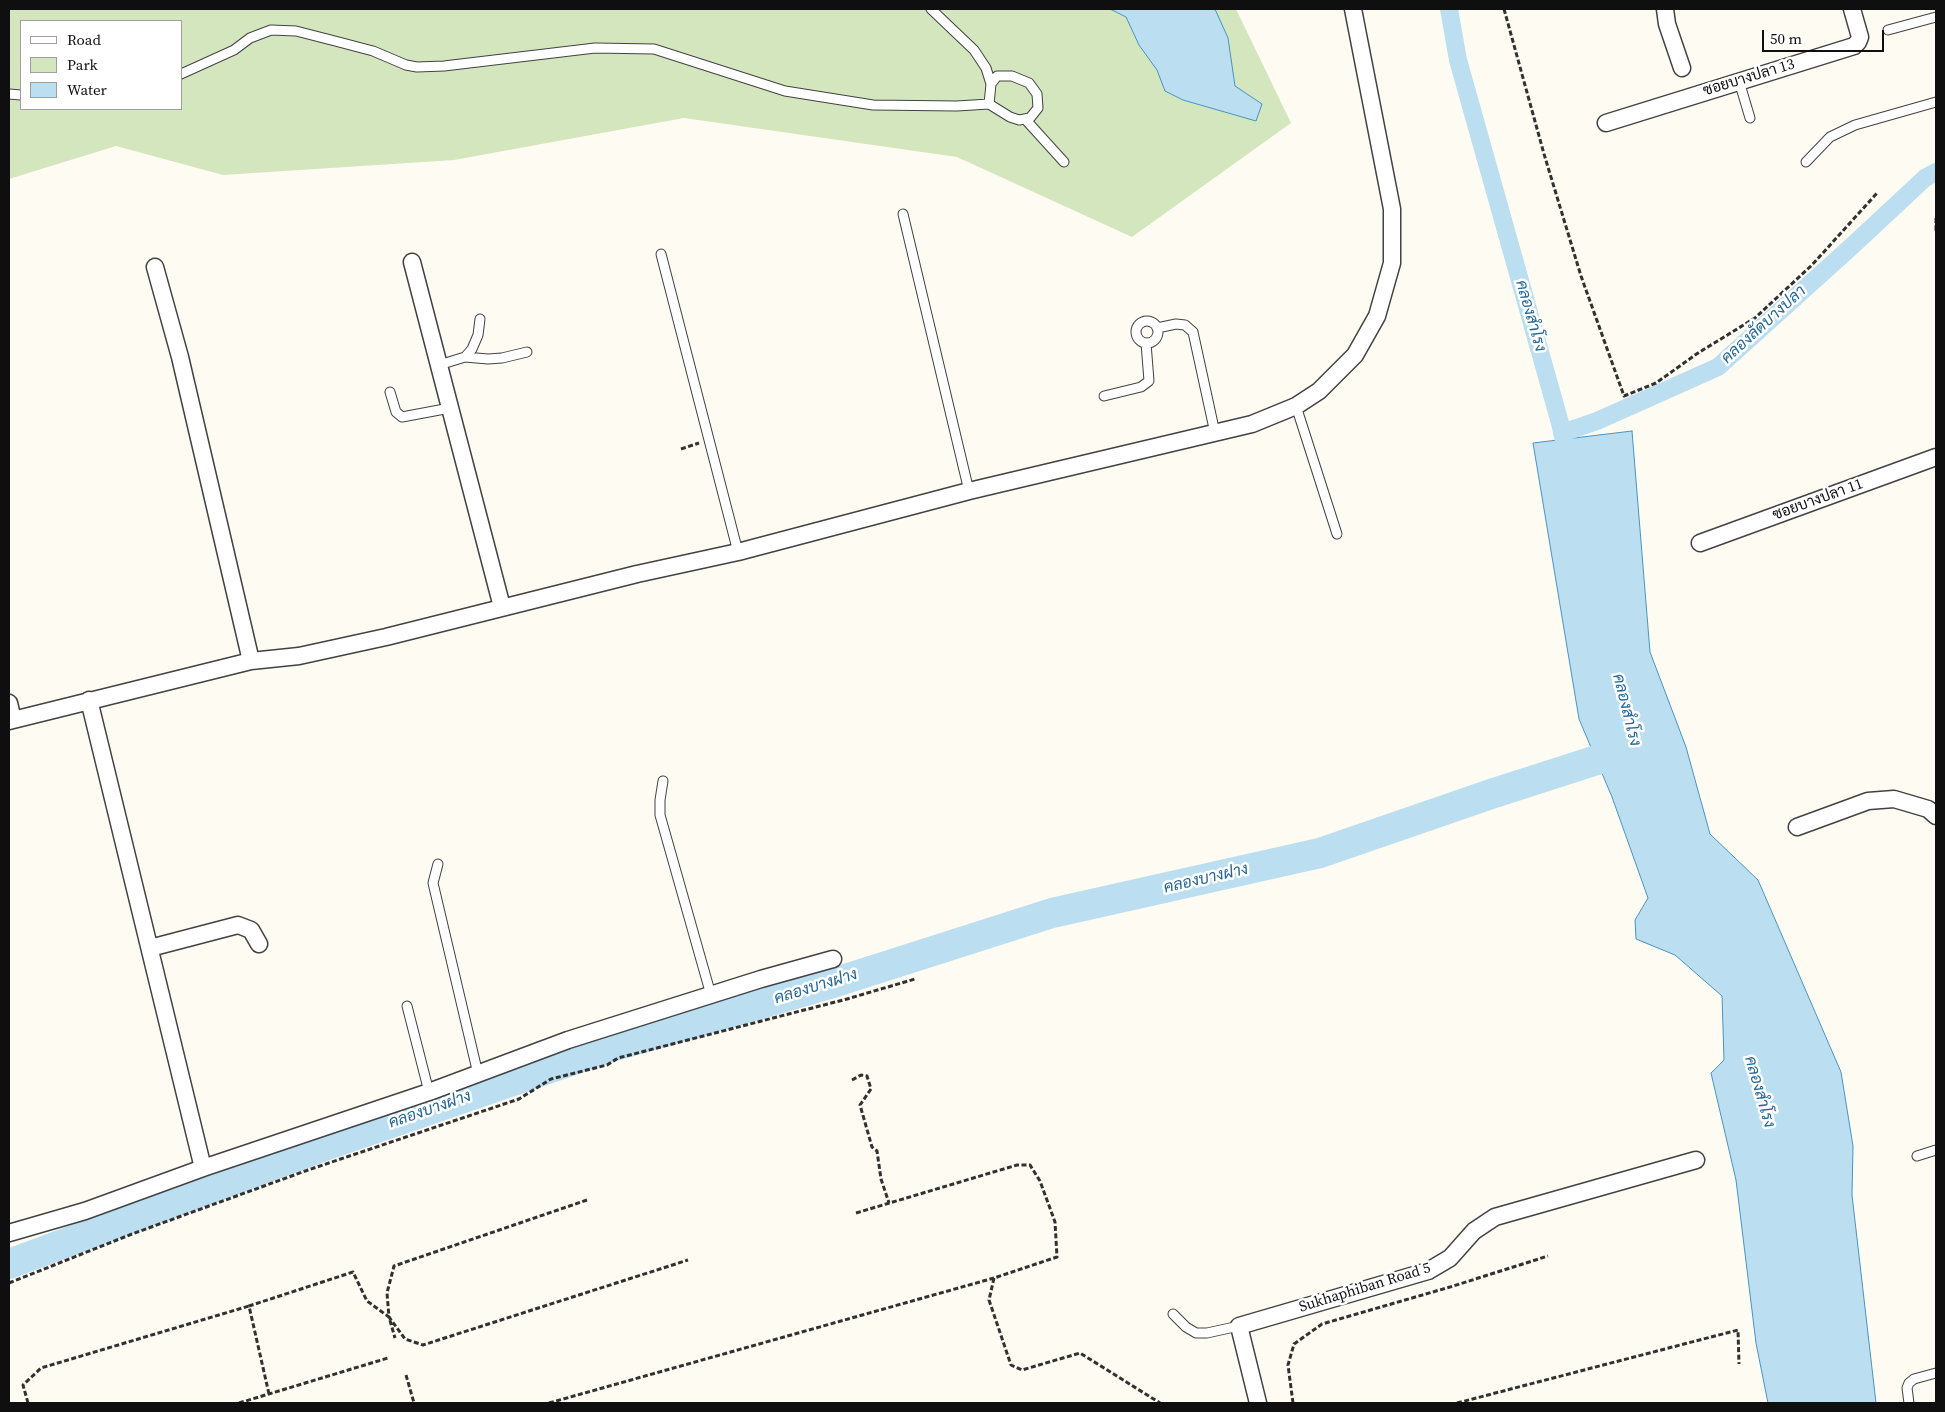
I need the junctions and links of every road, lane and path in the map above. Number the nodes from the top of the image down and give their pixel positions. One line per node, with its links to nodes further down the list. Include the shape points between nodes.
1 (931, 9): 11 (lane, via 974,50 986,68)
2 (1353, 9): 34 (street, via 1392,208 1392,263 1377,316 1355,355 1319,391)
3 (1504, 9): 19 (path, via 1581,276 1624,396 1656,383 1755,318 1812,264)
4 (1665, 9): 8 (street)
5 (1852, 9): 10 (street, ซอยบางปลา 13, via 1860,37 1854,46)
6 (1936, 17): 7 (lane)
7 (1888, 30)
8 (1682, 68)
9 (182, 74): 13 (lane, via 234,50 250,38 271,30 288,30 373,51 417,67 595,48 654,49 785,91 873,105)
10 (1739, 82): 14 (lane); 16 (street, ซอยบางปลา 13)
11 (991, 84): 13 (lane); 15 (lane, via 997,76 1012,76 1029,83 1037,94 1038,108)
12 (1936, 102): 18 (lane, via 1855,125 1830,137)
13 (989, 104): 15 (lane, via 1010,117)
14 (1750, 118)
15 (1025, 119): 17 (lane)
16 (1606, 123)
17 (1064, 162)
18 (1806, 162)
19 (1878, 192)
20 (903, 214): 40 (lane)
21 (1936, 218): 22 (path)
22 (1936, 232)
23 (661, 254): 37 (lane)
24 (412, 262): 31 (street)
25 (155, 267): 45 (street, via 180,357)
26 (480, 319): 30 (lane, via 478,335)
27 (1157, 328): 28 (lane, via 1157,337); 28 (lane, via 1145,322 1136,328 1138,339); 36 (lane, via 1185,325 1193,332)
28 (1146, 343): 33 (lane, via 1149,381 1141,387)
29 (527, 352): 30 (lane, via 502,358)
30 (465, 357): 31 (lane)
31 (439, 365): 35 (street)
32 (390, 392): 35 (lane, via 396,412 402,417)
33 (1104, 396)
34 (1296, 406): 36 (street, via 1252,424); 41 (lane)
35 (450, 408): 44 (street)
36 (1215, 433): 40 (street)
37 (709, 440): 38 (path); 43 (lane)
38 (681, 449)
39 (1936, 457): 42 (street, ซอยบางปลา 11)
40 (969, 491): 43 (street)
41 (1337, 534)
42 (1700, 543)
43 (738, 552): 44 (street)
44 (502, 607): 45 (street, via 299,656)
45 (251, 661): 46 (street)
46 (89, 700): 48 (street); 54 (street)
47 (9, 703): 48 (street)
48 (11, 720)
49 (663, 781): 57 (lane, via 660,815)
50 (1936, 816): 51 (street, via 1928,809 1894,799 1868,801)
51 (1797, 827)
52 (438, 864): 59 (lane, via 433,883)
53 (259, 944): 54 (street, via 251,930 238,926)
54 (150, 948): 65 (street)
55 (833, 959): 57 (street)
56 (915, 979): 73 (path, via 618,1058 607,1065 551,1079 519,1099 308,1170)
57 (711, 994): 59 (street, via 568,1040)
58 (407, 1006): 61 (lane)
59 (478, 1074): 61 (street)
60 (852, 1080): 67 (path, via 861,1075 867,1076 871,1090 860,1104 872,1147 877,1151)
61 (429, 1092): 65 (street)
62 (1936, 1150): 63 (lane)
63 (1917, 1156)
64 (1696, 1160): 77 (street, Sukhaphiban Road 5, via 1495,1217 1474,1231 1450,1258 1428,1271)
65 (202, 1168): 69 (street, via 86,1211)
66 (587, 1200): 76 (path, via 394,1266 387,1293)
67 (889, 1203): 68 (path); 72 (path, via 1017,1165 1030,1165 1040,1181 1055,1222 1057,1257)
68 (856, 1213)
69 (9, 1233)
70 (1548, 1256): 90 (path, via 1322,1324 1294,1344 1288,1365)
71 (688, 1260): 76 (path, via 423,1345 406,1339)
72 (994, 1278): 87 (path); 88 (path, via 989,1300 1012,1366 1022,1370 1080,1353)
73 (9, 1283)
74 (249, 1306): 76 (path, via 353,1272 367,1301); 83 (path); 84 (path, via 41,1368 23,1385)
75 (1173, 1314): 77 (lane, via 1196,1332 1207,1333)
76 (389, 1317): 78 (path)
77 (1239, 1326): 89 (street)
78 (395, 1338)
79 (388, 1358): 83 (path)
80 (1740, 1364): 91 (path, via 1738,1330)
81 (1936, 1373): 92 (lane, via 1914,1379 1909,1384)
82 (406, 1375): 86 (path)
83 (269, 1394): 85 (path)
84 (28, 1403)
85 (239, 1403)
86 (414, 1403)
87 (549, 1403)
88 (1160, 1403)
89 (1258, 1403)
90 (1294, 1403)
91 (1457, 1403)
92 (1909, 1403)

